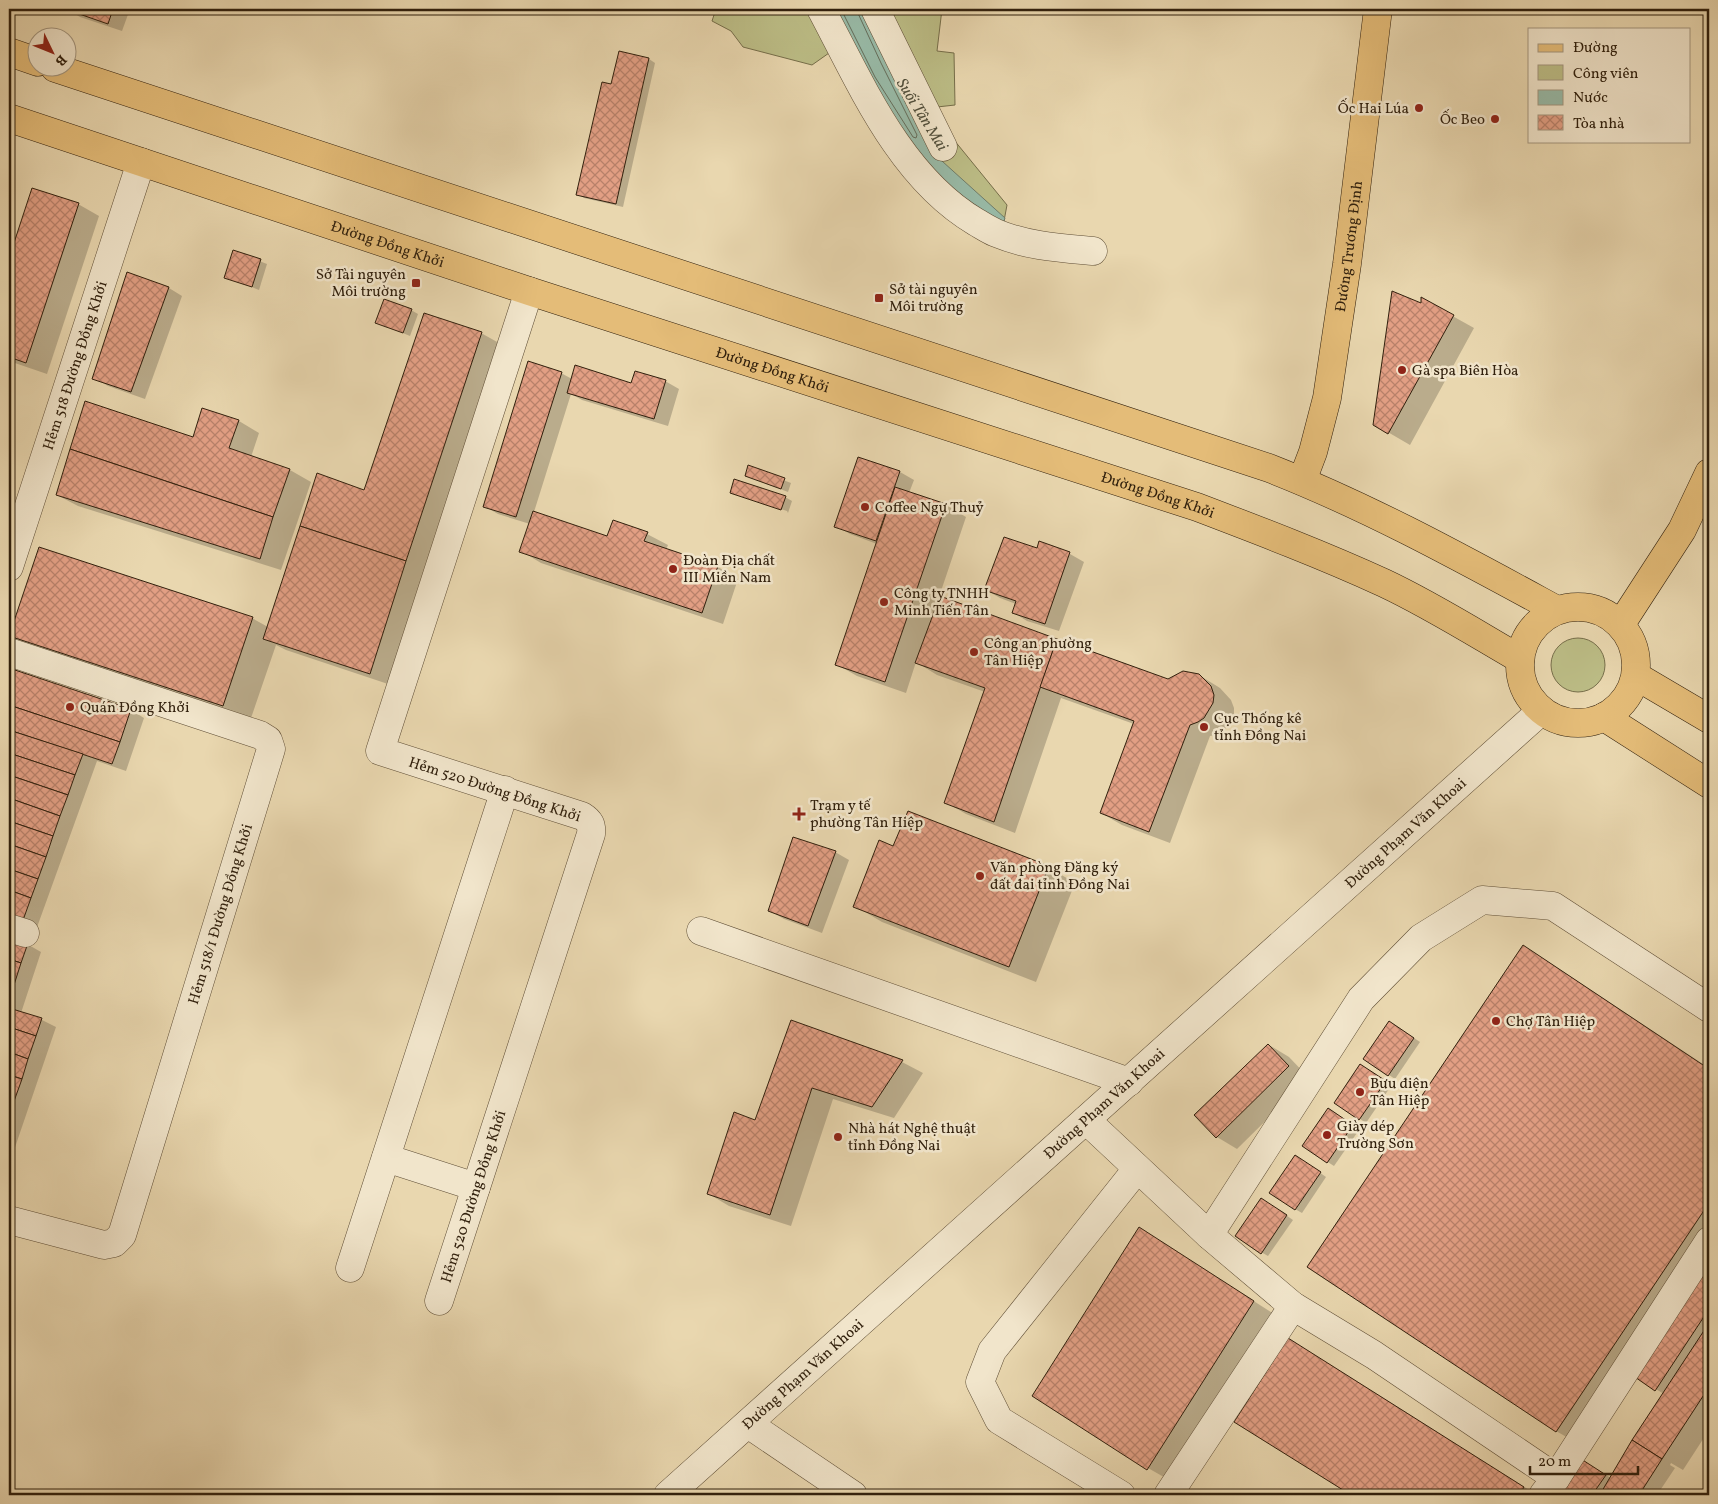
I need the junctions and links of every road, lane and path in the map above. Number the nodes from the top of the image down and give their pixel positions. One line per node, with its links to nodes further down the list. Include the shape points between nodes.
1 (822, 9): 10 (street, via 862,88 903,153 960,213 995,233 1040,246)
2 (875, 9): 8 (street)
3 (1378, 9): 13 (main road, Đường Trương Định, via 1327,398)
4 (9, 52): 5 (main road)
5 (28, 59)
6 (78, 76): 13 (main road, via 1232,455)
7 (9, 118): 9 (main road, Đường Đồng Khởi)
8 (943, 147)
9 (141, 162): 11 (main road, Đường Đồng Khởi); 14 (street, Hẻm 518 Đường Đồng Khởi)
10 (1093, 251)
11 (529, 291): 18 (main road, Đường Đồng Khởi, via 1198,507 1384,584); 24 (street, Hẻm 520 Đường Đồng Khởi, via 380,751)
12 (1709, 474): 16 (main road, via 1682,530)
13 (1302, 481): 15 (main road, via 1432,543)
14 (9, 567)
15 (1557, 610): 16 (main road, via 1591,607); 18 (main road, via 1532,630)
16 (1621, 624): 19 (main road, via 1634,648)
17 (9, 652): 32 (street, Hẻm 518/1 Đường Đồng Khởi, via 260,735 268,740 271,749 122,1235 114,1243 104,1245)
18 (1520, 659): 20 (main road, via 1524,688)
19 (1636, 676): 21 (main road, via 1624,700); 22 (main road)
20 (1541, 711): 21 (main road, via 1552,718 1578,724); 27 (street, Đường Phạm Văn Khoai)
21 (1604, 717): 23 (main road)
22 (1709, 720)
23 (1709, 784)
24 (505, 790): 29 (street); 31 (street, Hẻm 520 Đường Đồng Khởi, via 582,816 592,827)
25 (701, 931): 27 (street)
26 (1709, 1008): 33 (street, via 1554,906 1482,900 1421,938 1361,999)
27 (1129, 1082): 28 (street, Đường Phạm Văn Khoai)
28 (1086, 1120): 30 (street); 38 (street, Đường Phạm Văn Khoai)
29 (386, 1158): 31 (street); 35 (street)
30 (1137, 1169): 33 (street); 42 (street, via 992,1351 980,1382 999,1420)
31 (476, 1187): 36 (street, Hẻm 520 Đường Đồng Khởi)
32 (9, 1220)
33 (1209, 1235): 37 (street)
34 (1709, 1240): 39 (street)
35 (350, 1268)
36 (439, 1301)
37 (1293, 1306): 39 (street, via 1374,1355); 43 (street)
38 (748, 1424): 40 (street, Đường Phạm Văn Khoai); 41 (street)
39 (1550, 1486)
40 (668, 1495)
41 (853, 1495)
42 (1121, 1495)
43 (1168, 1495)

